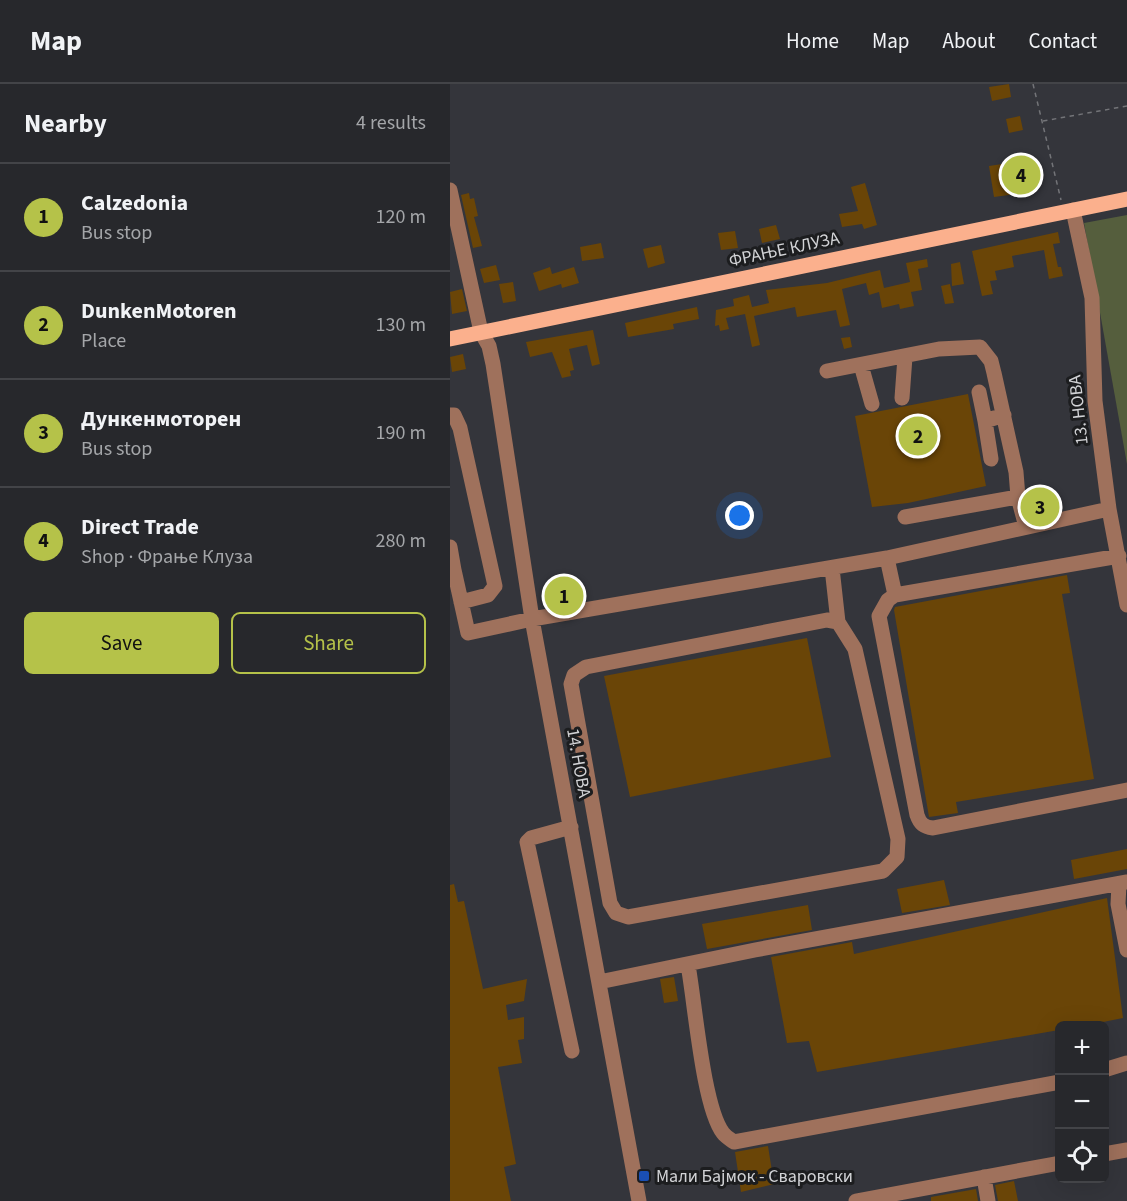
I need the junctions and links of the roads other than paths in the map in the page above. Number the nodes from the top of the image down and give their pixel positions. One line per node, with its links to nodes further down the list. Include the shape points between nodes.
1 (450, 190): 4 (street, 14. НОВА)
2 (1127, 199): 3 (main road, ФРАЊЕ КЛУЗА)
3 (1068, 211): 4 (main road, ФРАЊЕ КЛУЗА); 17 (street, 13. НОВА, via 1092,298 1095,401)
4 (481, 332): 5 (main road, ФРАЊЕ КЛУЗА); 28 (street, 14. НОВА, via 493,364)
5 (450, 339)
6 (905, 357): 7 (street); 10 (street); 13 (street, via 939,349 980,347 991,361)
7 (861, 364): 8 (street); 11 (street)
8 (827, 370)
9 (979, 392): 14 (street)
10 (902, 398)
11 (873, 404)
12 (450, 415): 26 (street, via 454,415 460,428 495,586 488,595)
13 (1004, 415): 14 (street); 16 (street)
14 (985, 421): 15 (street)
15 (991, 459)
16 (1018, 497): 18 (street); 19 (street)
17 (1109, 509): 19 (street); 21 (street, 13. НОВА)
18 (905, 517)
19 (1026, 527): 22 (street)
20 (450, 547): 24 (street)
21 (1119, 556): 25 (street); 27 (street, 13. НОВА)
22 (887, 558): 23 (street); 25 (street)
23 (832, 568): 28 (street); 29 (street)
24 (452, 571): 26 (street)
25 (895, 595): 30 (street, via 879,616 919,822 933,828)
26 (461, 602): 28 (street, via 468,633)
27 (1127, 605)
28 (532, 619): 31 (street, 14. НОВА)
29 (838, 622): 29 (street, via 826,620 586,667 574,675 571,684 610,903 616,913 628,917 883,871 897,857 898,839 866,691 855,650)
30 (1127, 790)
31 (571, 827): 35 (street, 14. НОВА); 36 (street, via 527,842)
32 (1123, 883): 33 (street, via 1118,904); 34 (street)
33 (1127, 950)
34 (688, 965): 35 (street); 39 (street, via 716,1120 724,1135 734,1142)
35 (599, 982): 45 (street, 14. НОВА)
36 (572, 1051)
37 (1127, 1063): 38 (street)
38 (1109, 1068)
39 (1055, 1083)
40 (1127, 1150): 41 (street)
41 (1109, 1153)
42 (1055, 1164): 43 (street)
43 (984, 1177): 44 (street); 47 (street)
44 (884, 1198): 46 (street)
45 (639, 1201)
46 (856, 1201)
47 (988, 1201)

